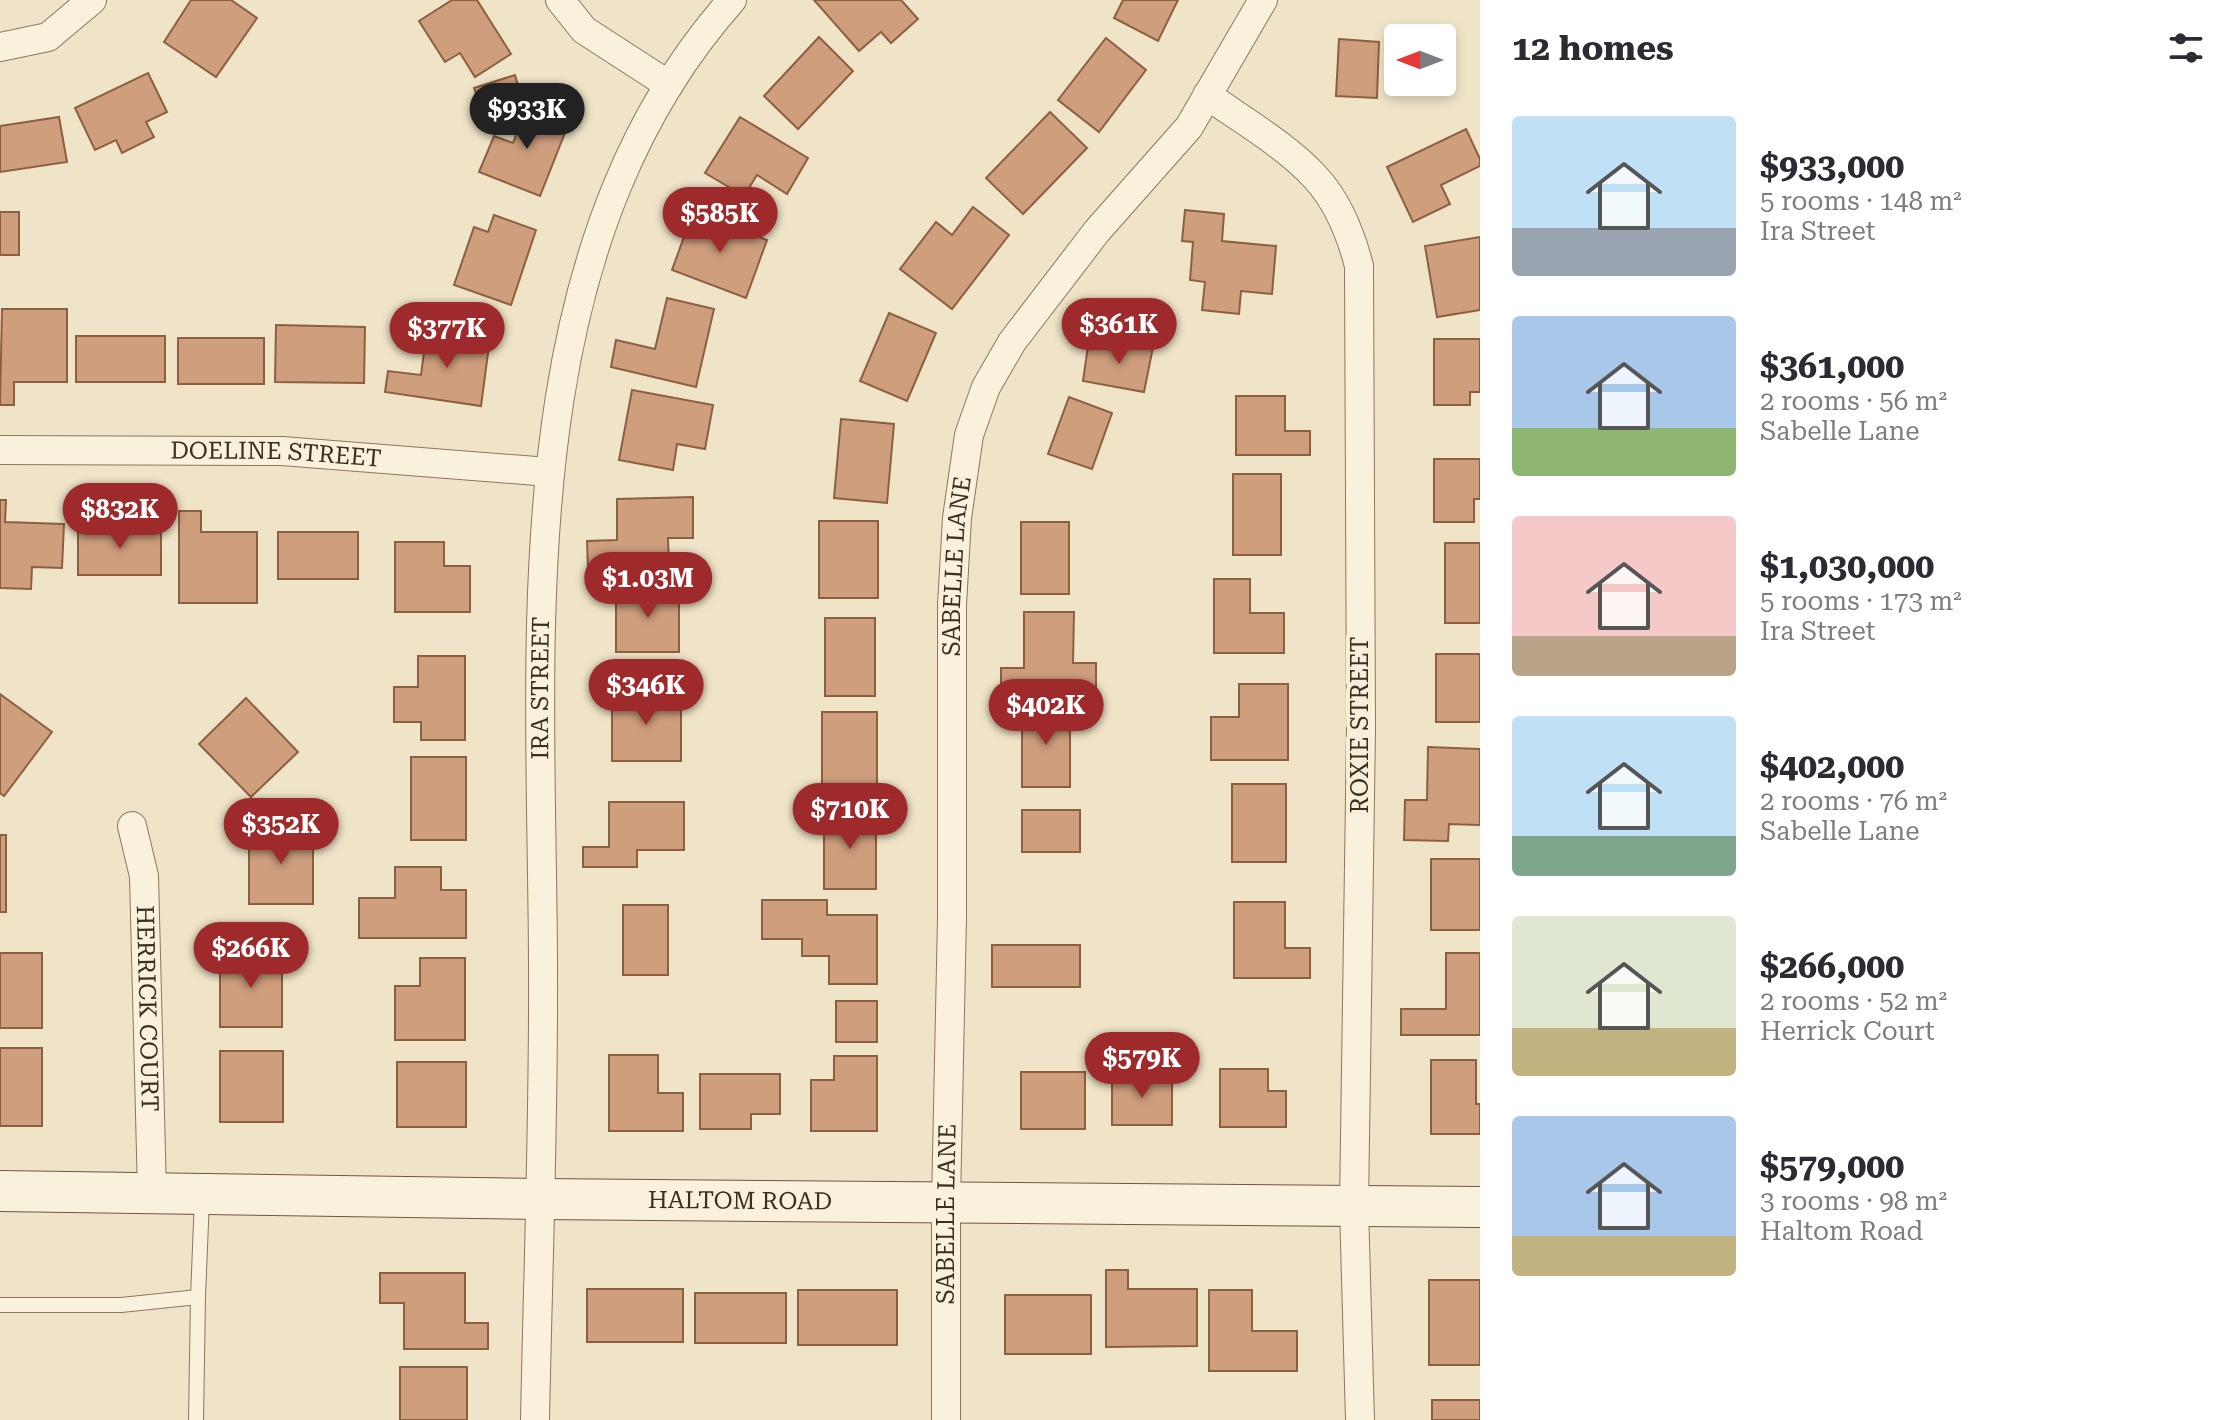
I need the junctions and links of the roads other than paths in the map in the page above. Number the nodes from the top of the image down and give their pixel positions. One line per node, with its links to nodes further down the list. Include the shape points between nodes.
1 (92, 0): 5 (street, via 48,37)
2 (560, 0): 6 (street, via 584,30)
3 (732, 0): 6 (street, IRA STREET)
4 (1263, 0): 7 (street, SABELLE LANE)
5 (0, 47)
6 (669, 85): 9 (street, IRA STREET, via 614,193 583,293)
7 (1207, 95): 15 (street, SABELLE LANE, via 1189,127 1097,231 1012,342 986,387 969,435 952,605); 16 (street, ROXIE STREET, via 1316,178 1350,231 1359,266 1361,728)
8 (0, 450): 9 (street, DOELINE STREET, via 282,451)
9 (549, 472): 14 (street, IRA STREET, via 540,607)
10 (132, 826): 12 (street, HERRICK COURT, via 144,876)
11 (0, 1191): 12 (main road, HALTOM ROAD)
12 (152, 1193): 13 (main road, HALTOM ROAD)
13 (202, 1194): 14 (main road, HALTOM ROAD); 18 (lane)
14 (540, 1199): 15 (main road, HALTOM ROAD); 21 (street, IRA STREET)
15 (946, 1203): 16 (main road, HALTOM ROAD); 22 (street, SABELLE LANE)
16 (1354, 1207): 17 (main road, HALTOM ROAD); 23 (street, ROXIE STREET)
17 (1480, 1207)
18 (198, 1297): 19 (lane, via 121,1305); 20 (lane)
19 (0, 1305)
20 (196, 1420)
21 (535, 1420)
22 (946, 1420)
23 (1360, 1420)

